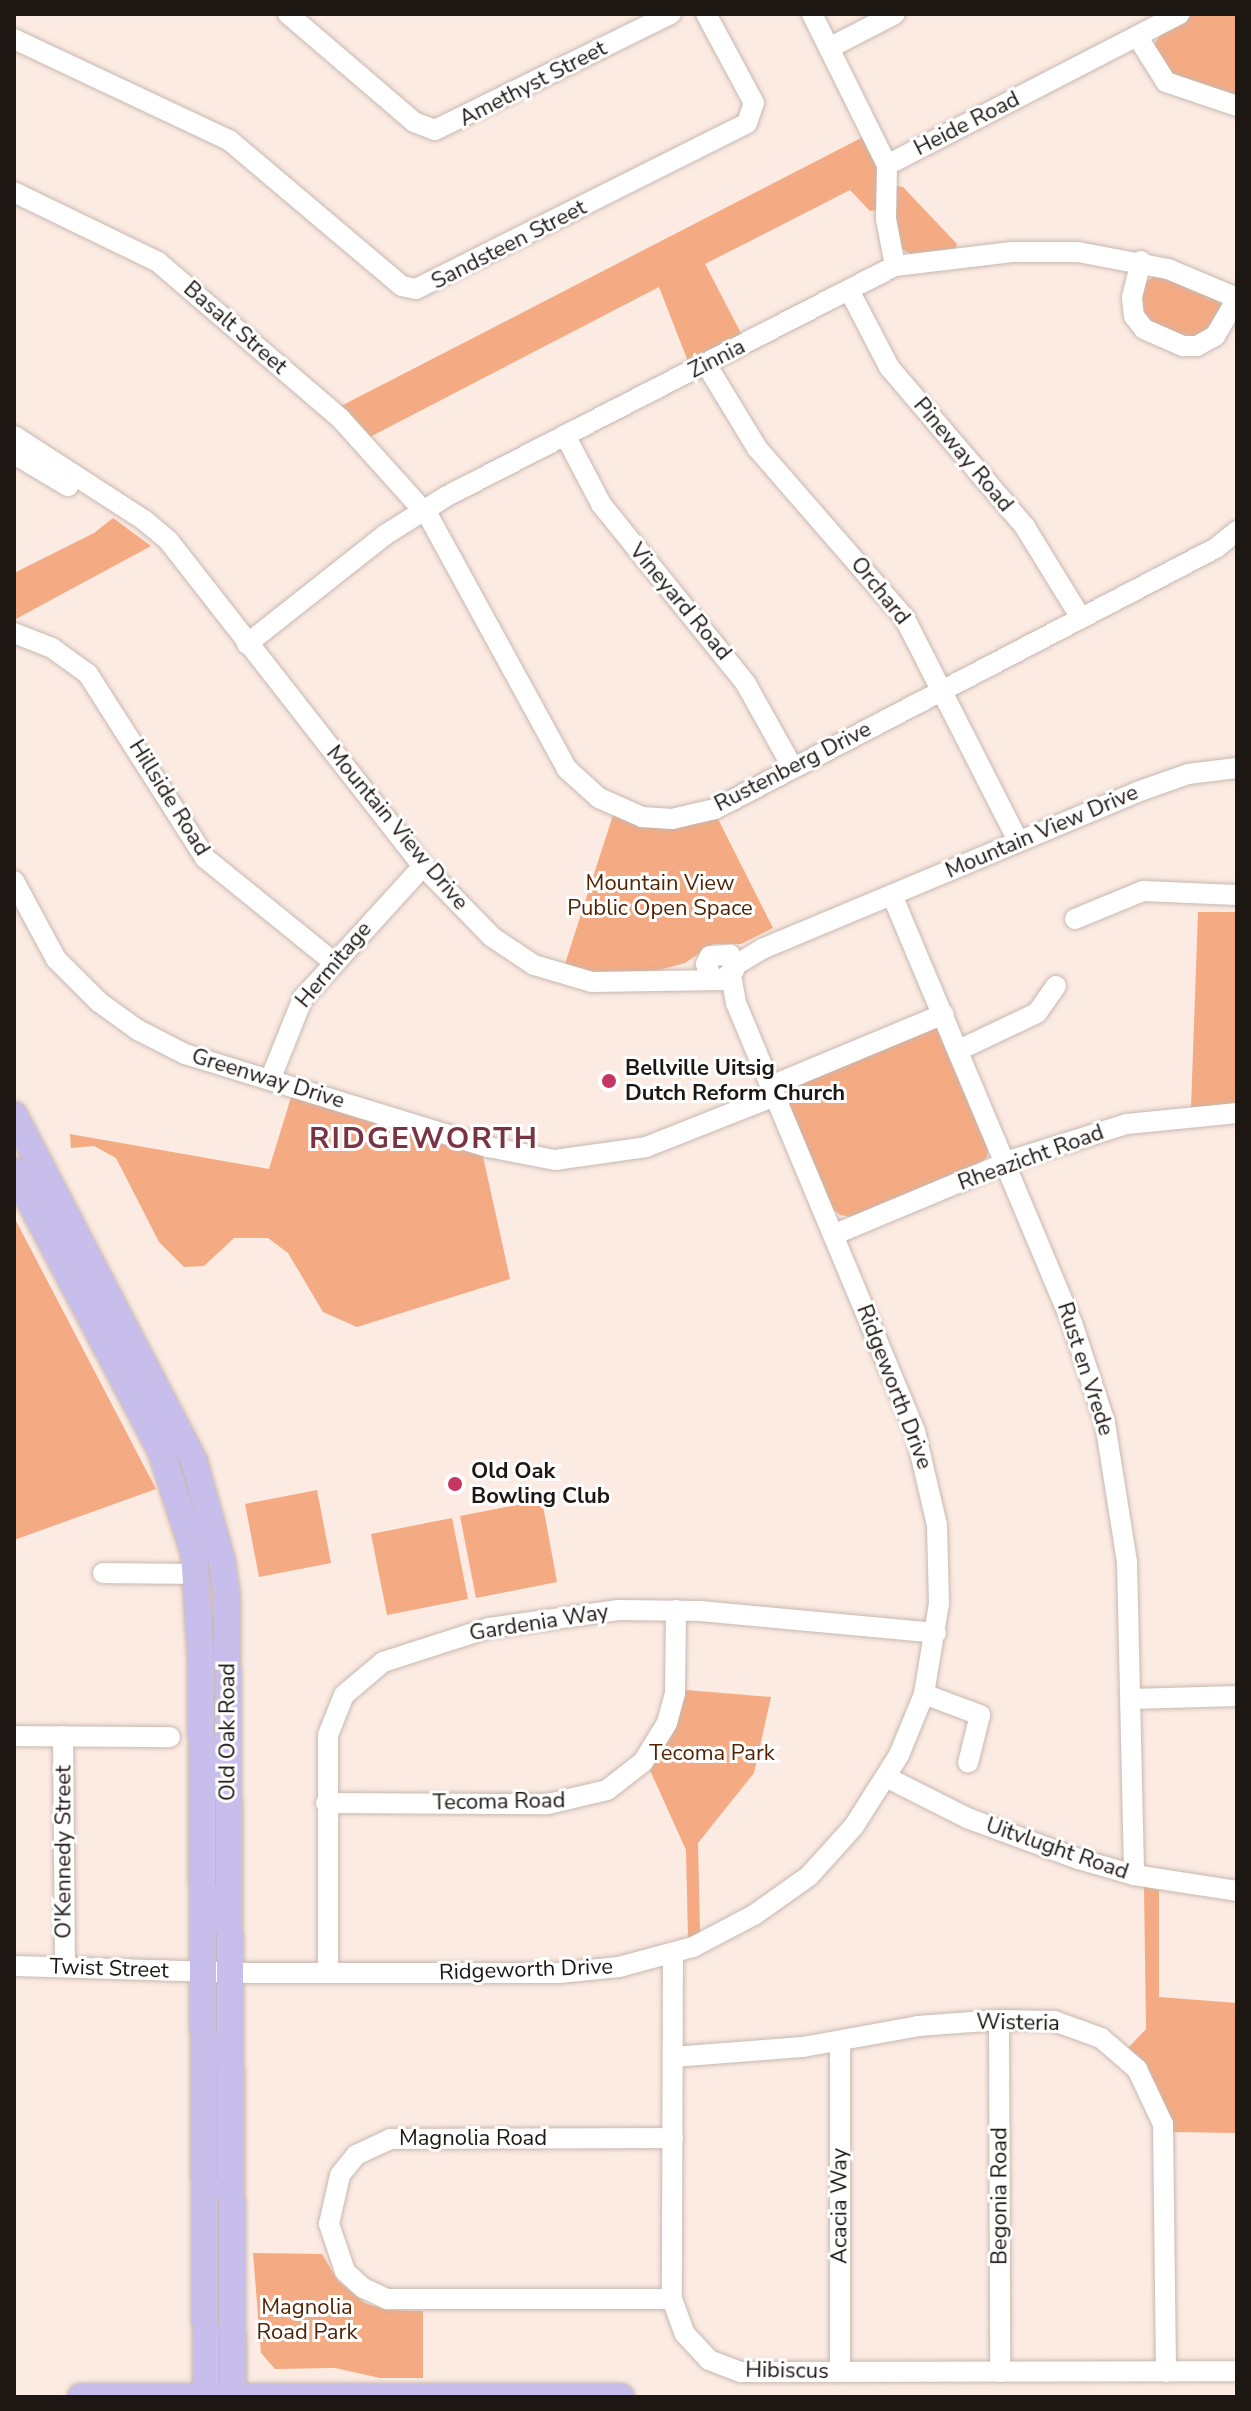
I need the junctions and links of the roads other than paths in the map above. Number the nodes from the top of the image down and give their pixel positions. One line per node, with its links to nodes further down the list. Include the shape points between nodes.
1 (288, 14): 2 (street, Amethyst Street, via 414,122 435,130)
2 (671, 14)
3 (706, 14): 8 (street, Sandsteen Street, via 754,103 747,123 416,289 402,286 222,135)
4 (812, 14): 9 (street)
5 (895, 14): 9 (street)
6 (1179, 14): 7 (street, Heide Road)
7 (1137, 36): 10 (street, via 1166,82); 11 (street, Heide Road)
8 (14, 39)
9 (829, 48): 11 (street)
10 (1237, 106)
11 (887, 165): 14 (street, Heide Road, via 886,219)
12 (14, 192): 21 (street, Basalt Street, via 158,262 341,419)
13 (1141, 261): 14 (street, Zinnia, via 1030,251); 16 (street, Zinnia); 16 (street, via 1132,298 1134,316 1144,329 1183,346 1197,346 1215,336)
14 (895, 266): 15 (street, Zinnia)
15 (849, 290): 17 (street, Zinnia); 24 (street, Pineway Road, via 889,367 1025,527)
16 (1237, 298)
17 (706, 364): 19 (street, Zinnia); 27 (street, Orchard, via 757,448 904,617)
18 (14, 436): 23 (street, Mountain View Drive, via 144,520)
19 (566, 437): 21 (street, Zinnia); 28 (street, Vineyard Road, via 610,518 746,684)
20 (14, 454): 23 (street, Mountain View Drive, via 129,522)
21 (421, 511): 26 (street, Zinnia); 28 (street, Rustenberg Drive, via 567,769 599,798 642,817 685,817 715,809)
22 (1237, 531): 24 (street, Rustenberg Drive, via 1216,548)
23 (182, 561): 26 (street, Mountain View Drive)
24 (1081, 618): 27 (street, Rustenberg Drive)
25 (14, 633): 36 (street, Hillside Road, via 52,648 88,674 205,858)
26 (247, 644): 31 (street, Mountain View Drive)
27 (945, 689): 28 (street, Rustenberg Drive); 30 (street, Orchard)
28 (793, 768)
29 (1237, 768): 30 (street, Mountain View Drive, via 1165,781)
30 (1018, 841): 33 (street, Mountain View Drive)
31 (423, 866): 36 (street, Hermitage); 37 (street, Mountain View Drive, via 492,937 534,965 592,982 679,977)
32 (14, 881): 41 (street, Greenway Drive, via 56,959 107,1009 185,1054)
33 (892, 895): 37 (street, Mountain View Drive); 39 (street, Rust en Vrede)
34 (1237, 895): 35 (street, via 1143,891)
35 (1075, 919)
36 (332, 961): 41 (street, Hermitage, via 295,1010)
37 (721, 968): 42 (street, Ridgeworth Drive)
38 (1056, 986): 40 (street, via 1037,1013)
39 (944, 1014): 40 (street, Rust en Vrede); 42 (street, Greenway Drive)
40 (959, 1050): 45 (street, Rust en Vrede)
41 (270, 1080): 42 (street, Greenway Drive, via 542,1160 655,1145)
42 (773, 1091): 48 (street, Ridgeworth Drive)
43 (1237, 1113): 45 (street, Rheazicht Road, via 1144,1120)
44 (14, 1115): 46 (main road, Old Oak Road)
45 (1005, 1163): 48 (street, Rheazicht Road); 55 (street, Rust en Vrede, via 1072,1323 1105,1423 1125,1538)
46 (41, 1165): 47 (street); 68 (main road, Old Oak Road, via 194,1461 214,1523 227,1598)
47 (15, 1178): 50 (main road, Old Oak Road, via 161,1451 180,1501)
48 (833, 1235): 52 (street, Ridgeworth Drive, via 905,1404 929,1477 939,1549)
49 (103, 1573): 50 (street)
50 (197, 1574): 67 (main road, Old Oak Road)
51 (676, 1610): 52 (street, Gardenia Way); 61 (street, Gardenia Way, via 619,1610 520,1621 383,1662 352,1685 331,1721); 61 (street, Tecoma Road, via 675,1693 667,1723 643,1762 607,1790 548,1804)
52 (936, 1633): 53 (street, Ridgeworth Drive)
53 (924, 1694): 59 (street, via 980,1715); 60 (street, Ridgeworth Drive)
54 (1237, 1696): 55 (street)
55 (1132, 1699): 62 (street, Rust en Vrede)
56 (14, 1736): 57 (street)
57 (63, 1736): 58 (street); 66 (street, O'Kennedy Street)
58 (170, 1737)
59 (968, 1763)
60 (886, 1777): 62 (street, Uitvlught Road, via 967,1818); 64 (street, Ridgeworth Drive, via 840,1844 800,1883 754,1915)
61 (326, 1803): 69 (street, Gardenia Way)
62 (1134, 1875): 63 (street, Uitvlught Road)
63 (1237, 1891)
64 (673, 1954): 69 (street, Ridgeworth Drive, via 559,1973); 72 (street, Hibiscus)
65 (14, 1966): 66 (street, Twist Street)
66 (65, 1967): 67 (street, Twist Street)
67 (204, 1972): 68 (street, Twist Street); 80 (main road, Old Oak Road)
68 (231, 1973): 69 (street, Ridgeworth Drive); 81 (main road, Old Oak Road)
69 (328, 1973)
70 (999, 2020): 71 (street, Wisteria, via 918,2026); 77 (street, Begonia Road); 78 (street, Wisteria, via 1054,2021 1086,2030 1127,2058 1154,2095 1165,2139)
71 (840, 2041): 72 (street, Wisteria); 75 (street, Acacia Way)
72 (673, 2057): 73 (street, Hibiscus)
73 (673, 2138): 74 (street, Hibiscus); 74 (street, Magnolia Road, via 390,2139 366,2148 347,2165 335,2186 329,2224 345,2271 363,2288 387,2299)
74 (672, 2299): 75 (street, Hibiscus, via 692,2344 719,2366 741,2372)
75 (840, 2371): 77 (street, Hibiscus)
76 (1237, 2371): 78 (street, Hibiscus)
77 (1000, 2372): 78 (street, Hibiscus)
78 (1166, 2372)
79 (81, 2397): 80 (main road)
80 (206, 2397): 81 (main road)
81 (233, 2397): 82 (main road)
82 (621, 2397)

